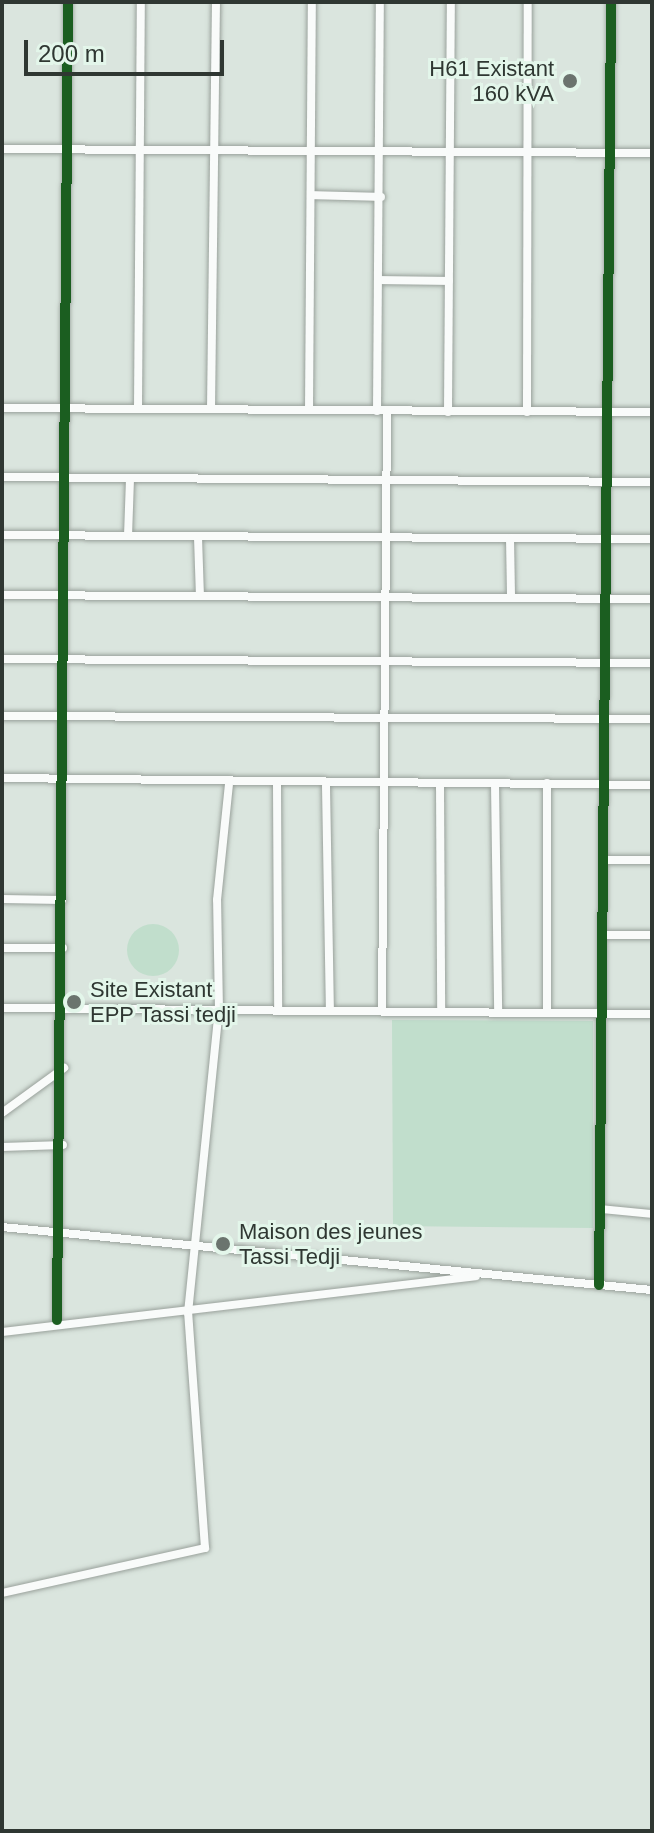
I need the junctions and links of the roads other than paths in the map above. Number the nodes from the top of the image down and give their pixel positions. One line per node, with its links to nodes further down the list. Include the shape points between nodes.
1 (68, 2): 10 (street)
2 (141, 2): 11 (street)
3 (216, 2): 12 (street)
4 (312, 2): 13 (street)
5 (380, 2): 14 (street)
6 (451, 2): 15 (street)
7 (528, 2): 16 (street)
8 (611, 2): 17 (street)
9 (2, 149): 10 (street)
10 (67, 150): 11 (street); 24 (street)
11 (141, 150): 12 (street); 25 (street)
12 (215, 151): 13 (street); 26 (street)
13 (311, 151): 14 (street); 19 (street)
14 (380, 152): 15 (street); 20 (street)
15 (450, 152): 16 (street); 22 (street)
16 (526, 153): 17 (street); 30 (street)
17 (610, 153): 18 (street); 31 (street)
18 (652, 153)
19 (311, 195): 20 (street); 27 (street)
20 (381, 197): 21 (street)
21 (380, 280): 22 (street); 28 (street)
22 (449, 281): 29 (street)
23 (2, 408): 24 (street)
24 (65, 408): 25 (street); 34 (street)
25 (138, 409): 26 (street)
26 (211, 409): 27 (street)
27 (309, 410): 28 (street)
28 (382, 411): 29 (street); 36 (street)
29 (448, 412): 30 (street)
30 (527, 412): 31 (street)
31 (608, 412): 32 (street); 37 (street)
32 (652, 412)
33 (2, 477): 34 (street)
34 (64, 477): 35 (street); 40 (street)
35 (130, 480): 36 (street); 41 (street)
36 (386, 481): 37 (street); 42 (street)
37 (608, 482): 38 (street); 45 (street)
38 (652, 482)
39 (2, 535): 40 (street)
40 (64, 536): 41 (street); 48 (street)
41 (128, 536): 43 (street)
42 (385, 536): 43 (street); 44 (street); 50 (street)
43 (198, 537): 49 (street)
44 (510, 538): 45 (street); 51 (street)
45 (607, 539): 46 (street); 52 (street)
46 (652, 539)
47 (2, 595): 48 (street)
48 (64, 595): 49 (street); 55 (street)
49 (200, 596): 50 (street)
50 (385, 597): 51 (street); 56 (street)
51 (511, 598): 52 (street)
52 (607, 599): 53 (street); 57 (street)
53 (652, 599)
54 (2, 659): 55 (street)
55 (63, 659): 56 (street); 60 (street)
56 (385, 661): 57 (street); 61 (street)
57 (607, 663): 58 (street); 62 (street)
58 (652, 663)
59 (2, 716): 60 (street)
60 (63, 717): 61 (street); 65 (street)
61 (383, 718): 62 (street); 74 (street)
62 (606, 718): 63 (street); 70 (street)
63 (652, 719)
64 (2, 778): 65 (street)
65 (62, 780): 67 (street); 78 (street)
66 (547, 783): 69 (street); 70 (street); 91 (street)
67 (229, 784): 71 (street); 85 (street, via 217,912)
68 (440, 784): 69 (street); 74 (street); 89 (street)
69 (495, 784): 90 (street)
70 (605, 784): 72 (street); 75 (street)
71 (277, 785): 73 (street); 86 (street)
72 (652, 785)
73 (326, 786): 74 (street); 87 (street)
74 (383, 786): 88 (street)
75 (605, 860): 76 (street); 79 (street)
76 (652, 860)
77 (2, 899): 78 (street)
78 (62, 900): 82 (street)
79 (605, 935): 80 (street); 92 (street)
80 (652, 935)
81 (2, 948): 82 (street)
82 (63, 948): 84 (street)
83 (2, 1008): 84 (street)
84 (64, 1009): 85 (street); 94 (street)
85 (219, 1010): 86 (street); 102 (street)
86 (278, 1010): 87 (street)
87 (330, 1011): 88 (street)
88 (382, 1011): 89 (street)
89 (441, 1012): 90 (street)
90 (498, 1013): 91 (street)
91 (547, 1013): 92 (street)
92 (604, 1014): 93 (street); 98 (street)
93 (652, 1014)
94 (64, 1068): 95 (street); 96 (street)
95 (2, 1113)
96 (63, 1145): 97 (street); 101 (street)
97 (2, 1147)
98 (601, 1209): 99 (street); 104 (street)
99 (652, 1214)
100 (2, 1227): 101 (street)
101 (60, 1233): 102 (street); 107 (street)
102 (199, 1247): 103 (street); 106 (street)
103 (496, 1274): 104 (street); 106 (street)
104 (599, 1285): 105 (street)
105 (652, 1290)
106 (188, 1313): 107 (street); 109 (street, via 205,1548)
107 (57, 1320): 108 (street)
108 (2, 1332)
109 (2, 1593)

